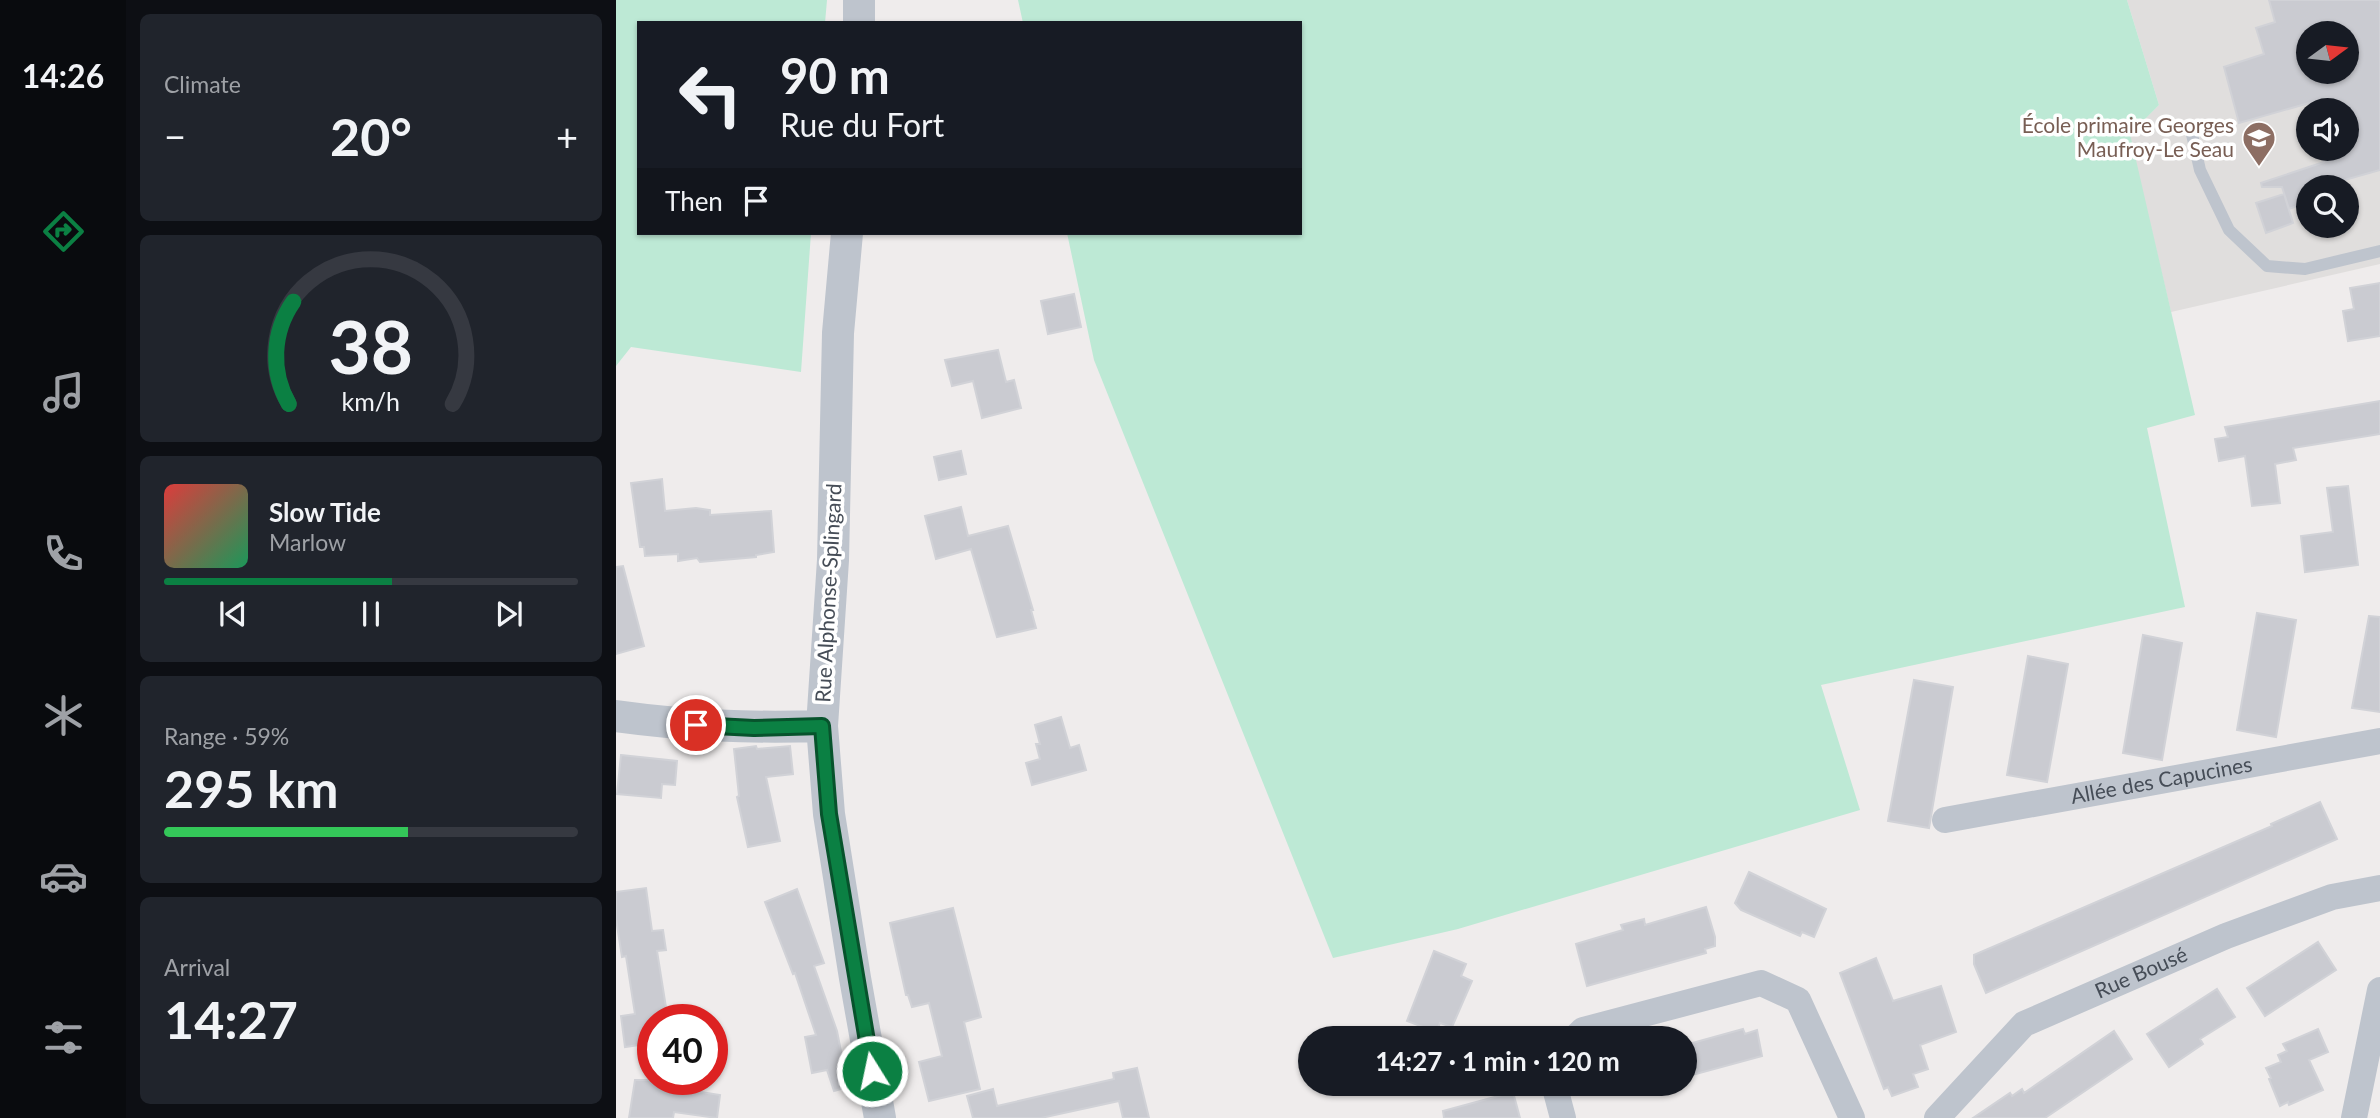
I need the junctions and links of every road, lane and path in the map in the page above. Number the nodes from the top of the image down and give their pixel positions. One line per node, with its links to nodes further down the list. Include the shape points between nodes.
1 (859, 0): 2 (street)
2 (859, 21)
3 (2191, 130): 5 (lane, via 2200,170 2229,230 2267,266 2305,269)
4 (847, 235): 7 (street, Rue Alphonse-Splingard)
5 (2380, 251)
6 (616, 716): 7 (street, via 718,727)
7 (822, 726): 14 (street, Rue Alphonse-Splingard, via 829,814)
8 (2380, 741): 9 (street, Allée des Capucines)
9 (1945, 820)
10 (2380, 888): 17 (street, Rue Bousé, via 2332,897 2226,936 2024,1024)
11 (2380, 990): 18 (street)
12 (1598, 1026): 16 (street, via 1760,983 1798,1000)
13 (1557, 1096): 15 (street)
14 (880, 1118)
15 (1563, 1118)
16 (1852, 1118)
17 (1937, 1118)
18 (2354, 1118)

